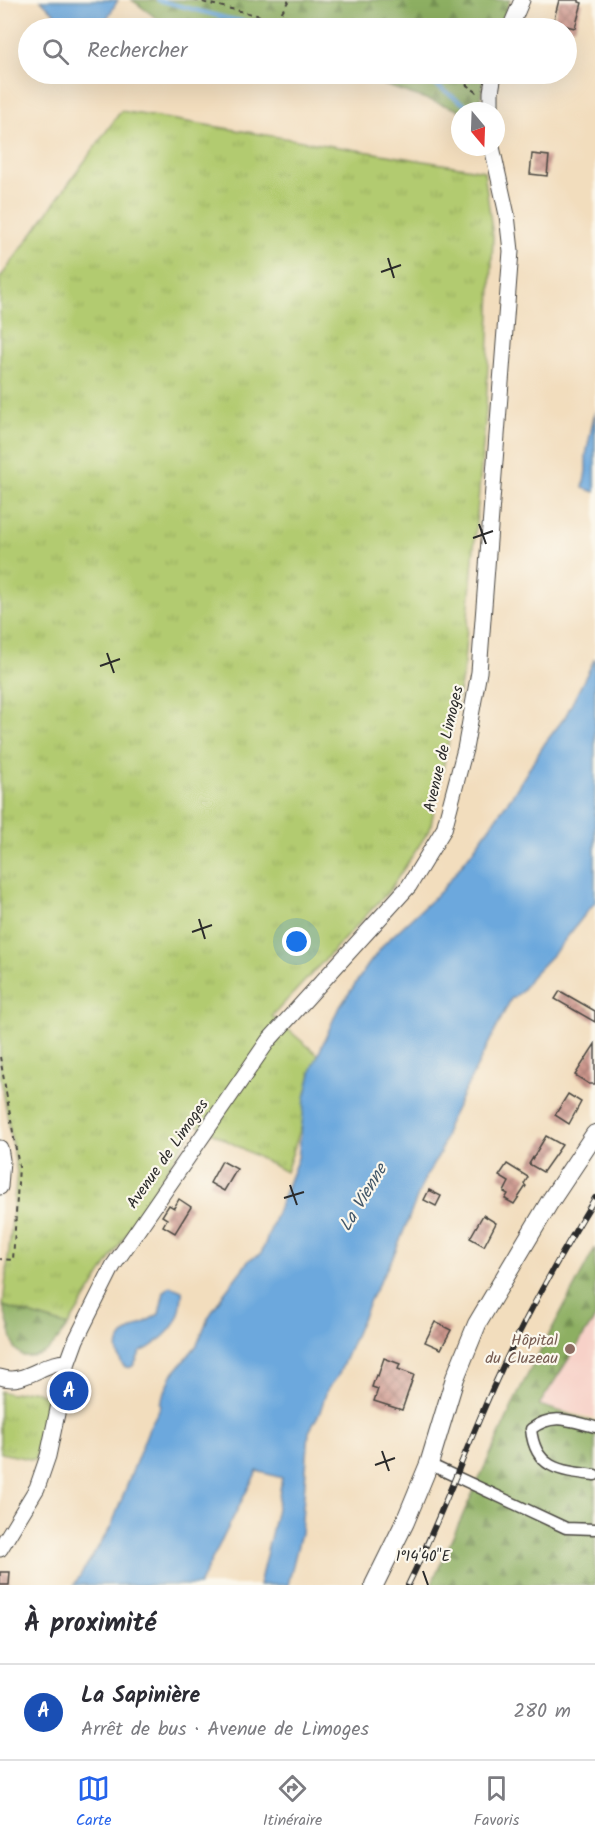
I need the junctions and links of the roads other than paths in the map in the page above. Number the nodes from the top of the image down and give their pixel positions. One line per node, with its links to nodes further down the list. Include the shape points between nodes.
1 (522, 0): 2 (main road)
2 (514, 18)
3 (493, 84): 4 (main road)
4 (491, 102)
5 (494, 156): 9 (main road, Avenue de Limoges, via 507,215 510,262 479,672 465,749 444,829 409,886 268,1041 112,1266)
6 (595, 1134): 12 (main road, via 477,1324 455,1378)
7 (0, 1148): 8 (main road)
8 (0, 1188)
9 (68, 1362): 10 (main road, via 17,1380); 15 (main road, Avenue de Limoges, via 48,1456 37,1488)
10 (0, 1377)
11 (595, 1427): 13 (street, via 557,1418 542,1421 531,1429 532,1446 542,1461 569,1472)
12 (429, 1464): 14 (street, via 566,1528); 16 (main road)
13 (595, 1475)
14 (595, 1529)
15 (0, 1549)
16 (374, 1585)

